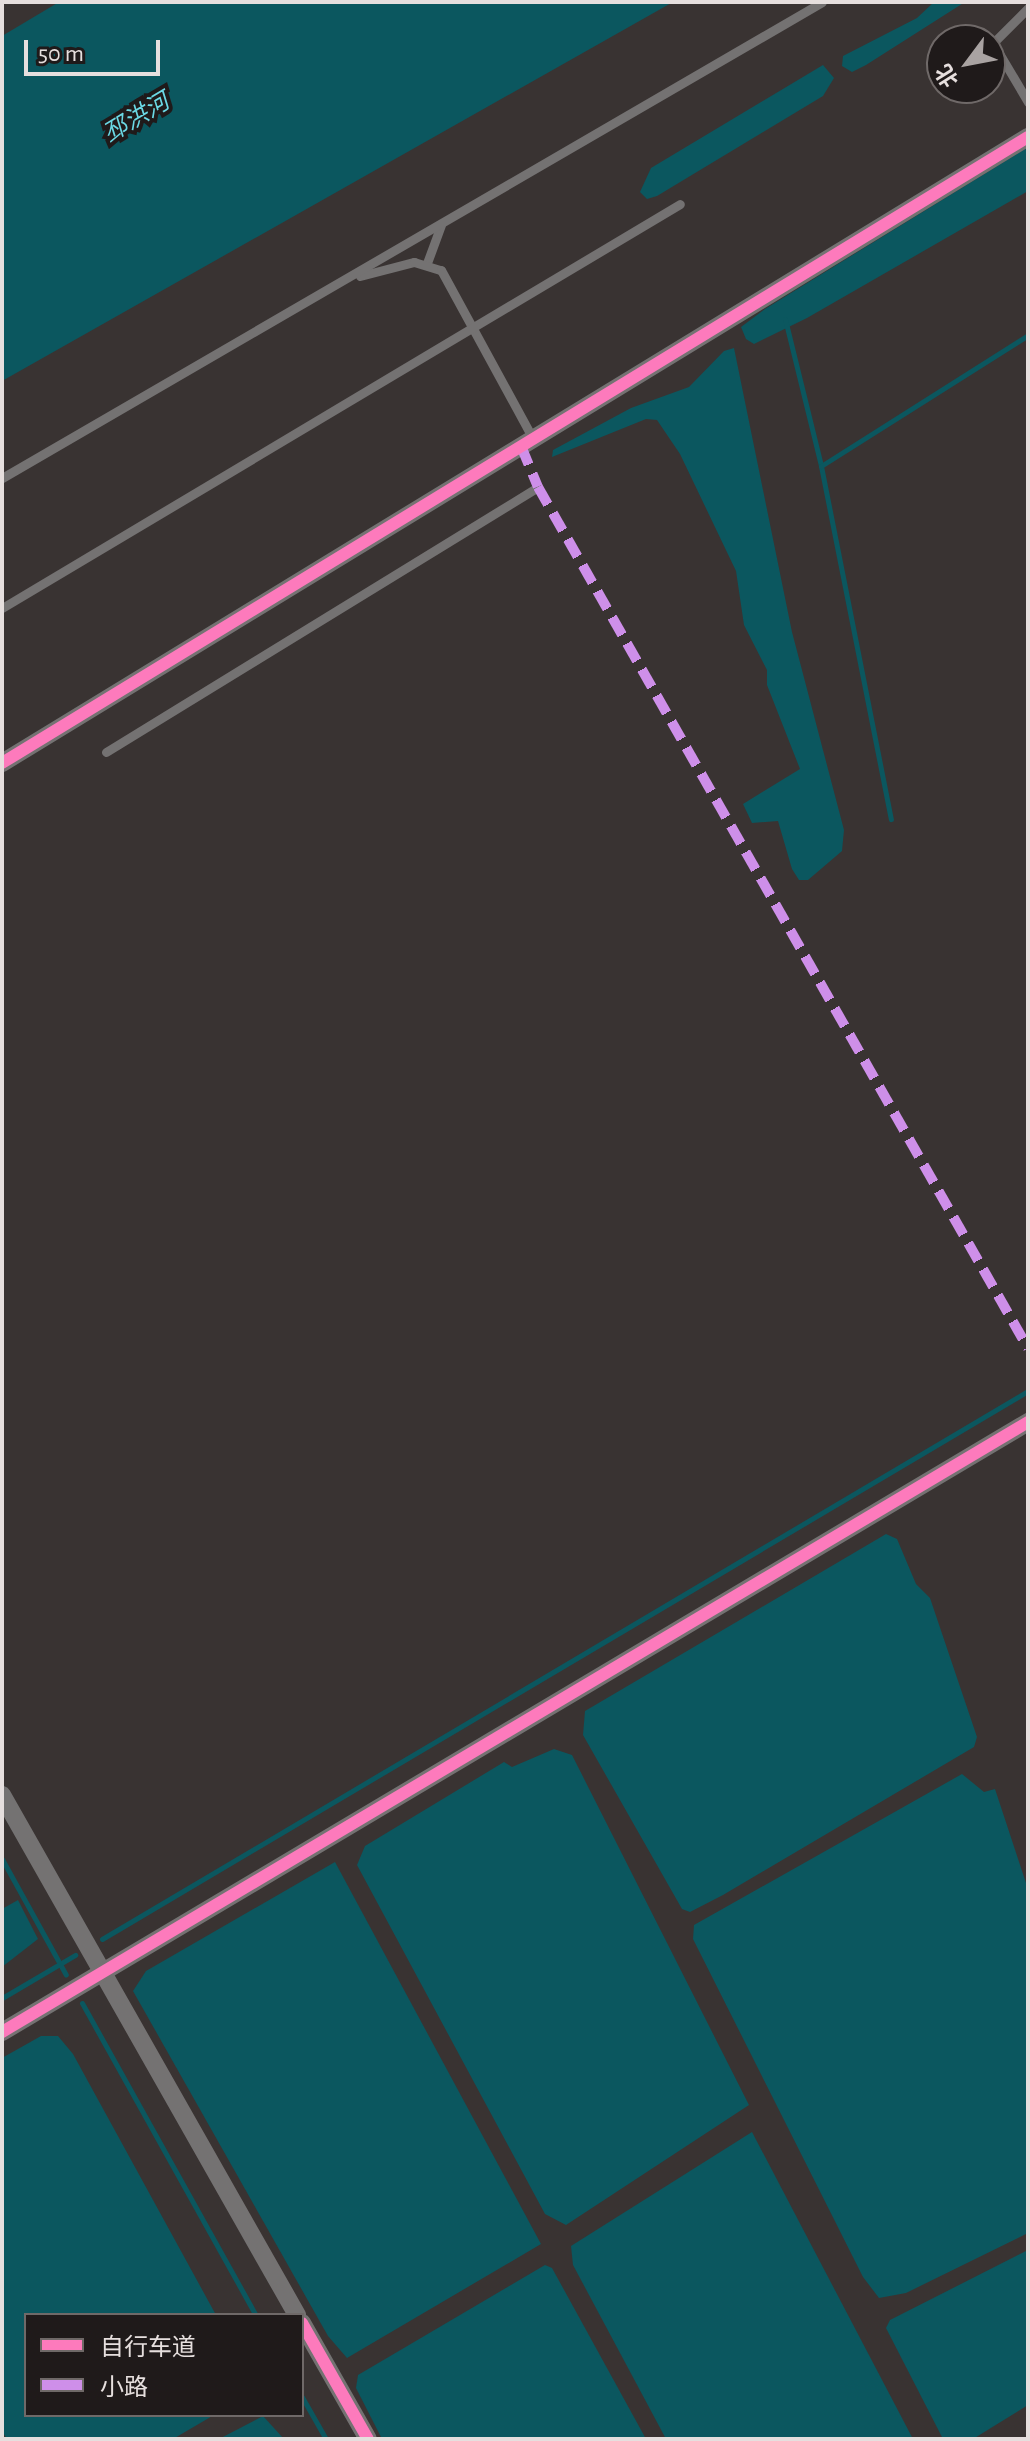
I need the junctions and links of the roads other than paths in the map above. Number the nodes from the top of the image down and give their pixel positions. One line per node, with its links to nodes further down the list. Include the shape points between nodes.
1 (822, 2): 6 (lane)
2 (1028, 5): 3 (lane, via 993,43)
3 (1028, 102)
4 (1028, 137): 10 (street)
5 (680, 204): 9 (lane)
6 (442, 224): 7 (lane); 8 (lane)
7 (427, 263): 8 (lane); 9 (lane, via 453,287)
8 (349, 279): 11 (lane)
9 (474, 329): 10 (lane); 13 (lane)
10 (533, 439): 15 (street)
11 (2, 478)
12 (538, 487): 14 (lane)
13 (2, 608)
14 (106, 752)
15 (2, 763)
16 (1028, 1422): 18 (street)
17 (2, 1795): 18 (street)
18 (103, 1972): 19 (street); 20 (street)
19 (2, 2032)
20 (296, 2313)
21 (304, 2327): 22 (street)
22 (368, 2439)

